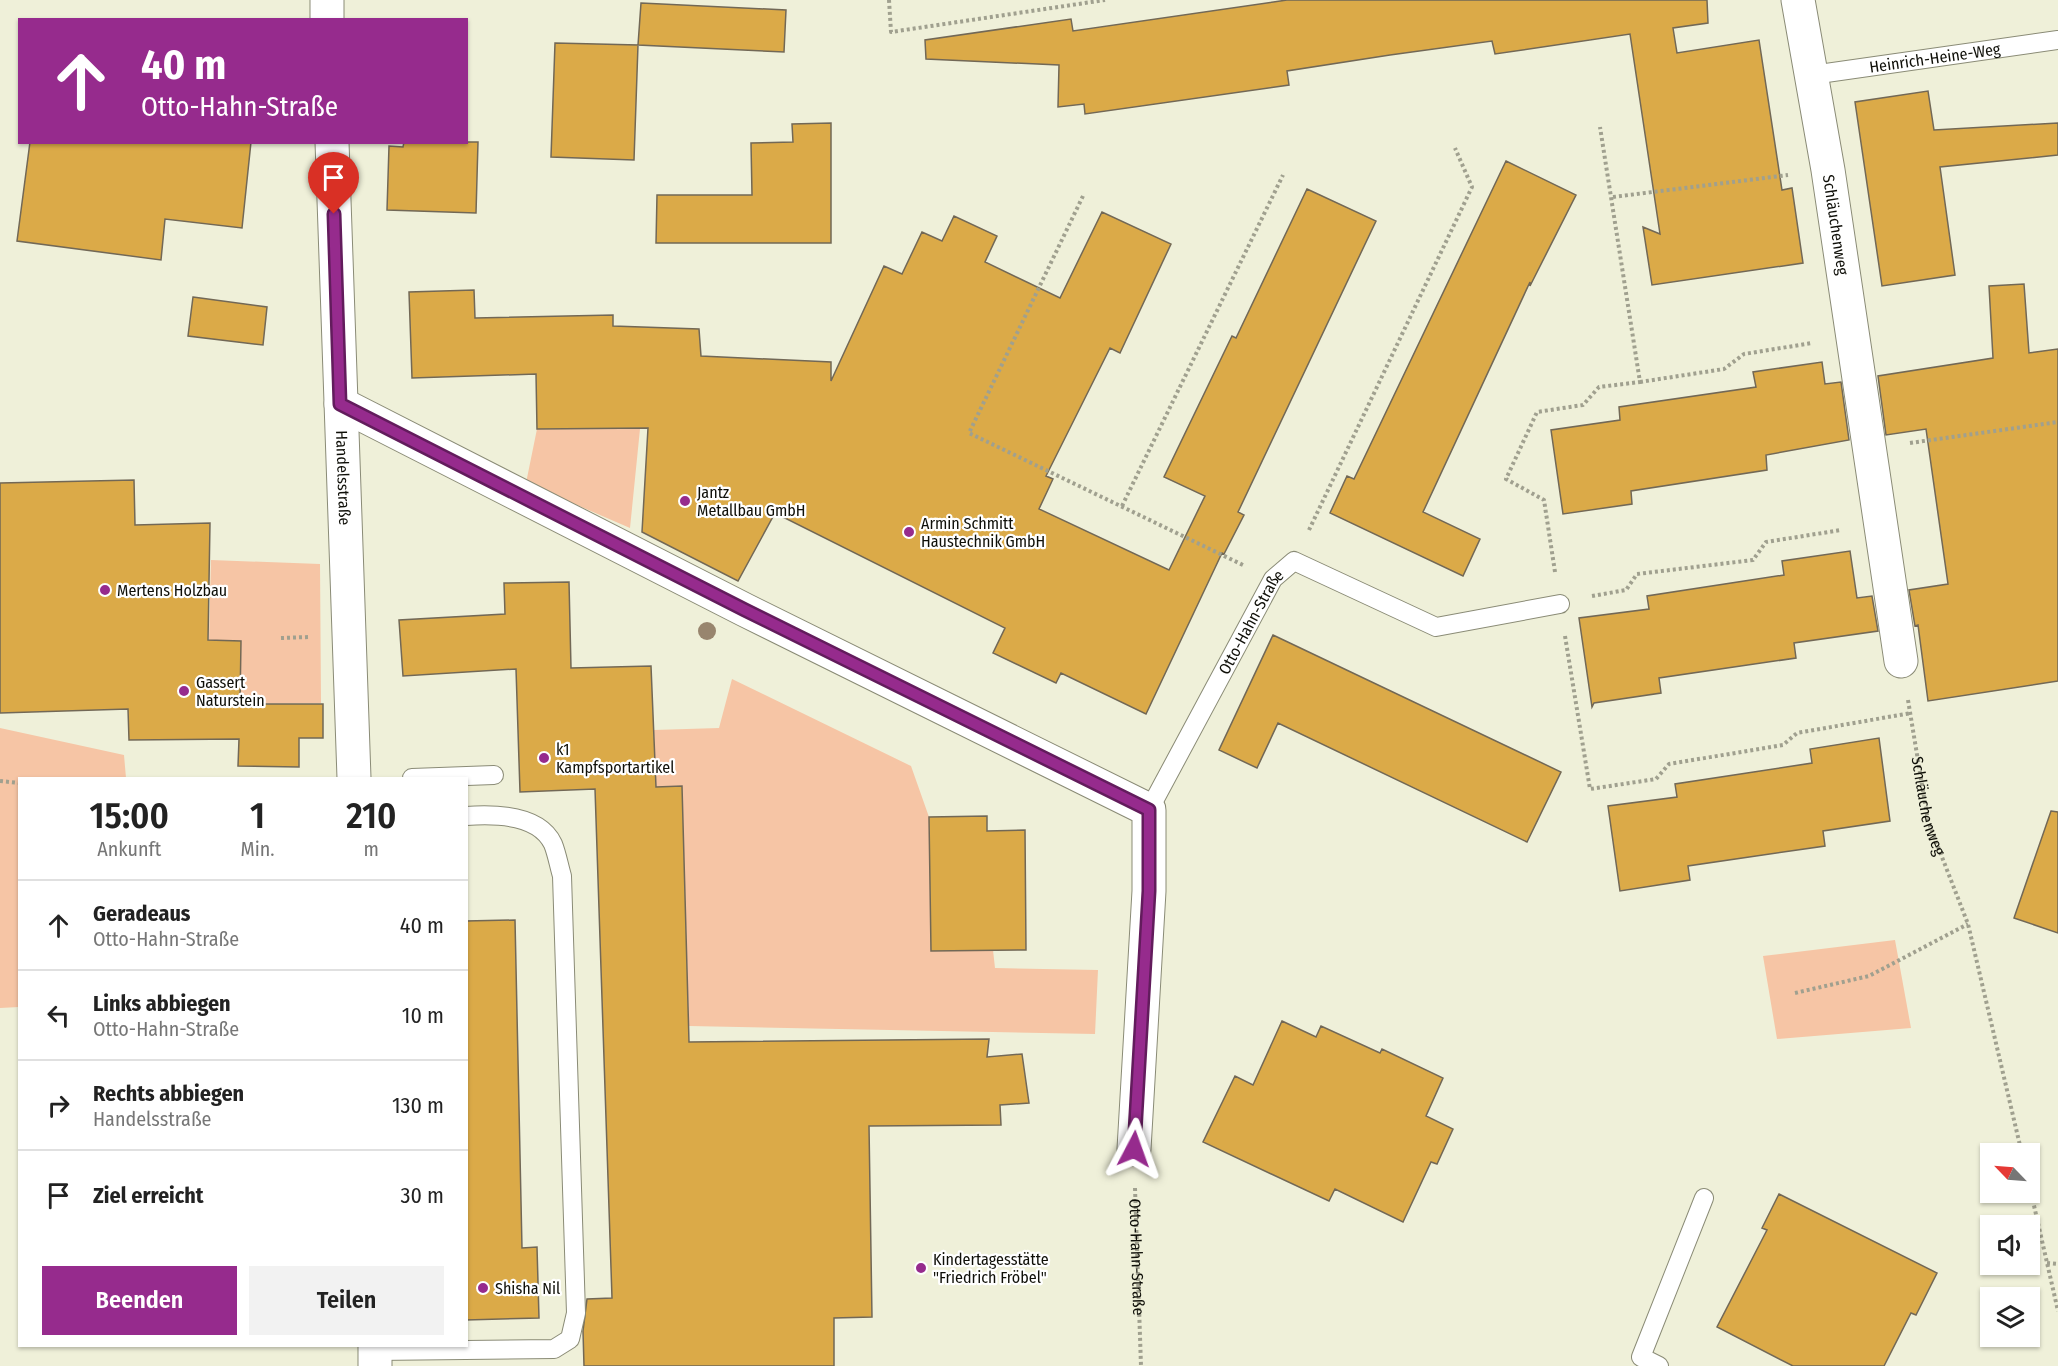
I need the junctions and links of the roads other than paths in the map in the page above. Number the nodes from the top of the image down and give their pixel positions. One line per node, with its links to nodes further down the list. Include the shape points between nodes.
1 (327, 0): 3 (street)
2 (1798, 0): 5 (street, Schläuchenweg)
3 (327, 18)
4 (2058, 40): 5 (lane, Heinrich-Heine-Weg)
5 (1812, 75): 9 (street, Schläuchenweg)
6 (332, 144): 7 (street, Handelsstraße)
7 (340, 404): 11 (street, Handelsstraße); 13 (street)
8 (1559, 603): 13 (lane, Otto-Hahn-Straße, via 1436,627 1294,561 1273,579)
9 (1901, 661)
10 (494, 775): 12 (lane)
11 (354, 777)
12 (439, 777)
13 (1149, 810): 15 (street, Otto-Hahn-Straße, via 1149,891)
14 (468, 816): 17 (lane, via 499,814 538,828 552,842 562,876 576,1312 570,1338 554,1348)
15 (1134, 1149)
16 (1704, 1198): 18 (lane, via 1641,1357)
17 (375, 1354)
18 (1659, 1366)

